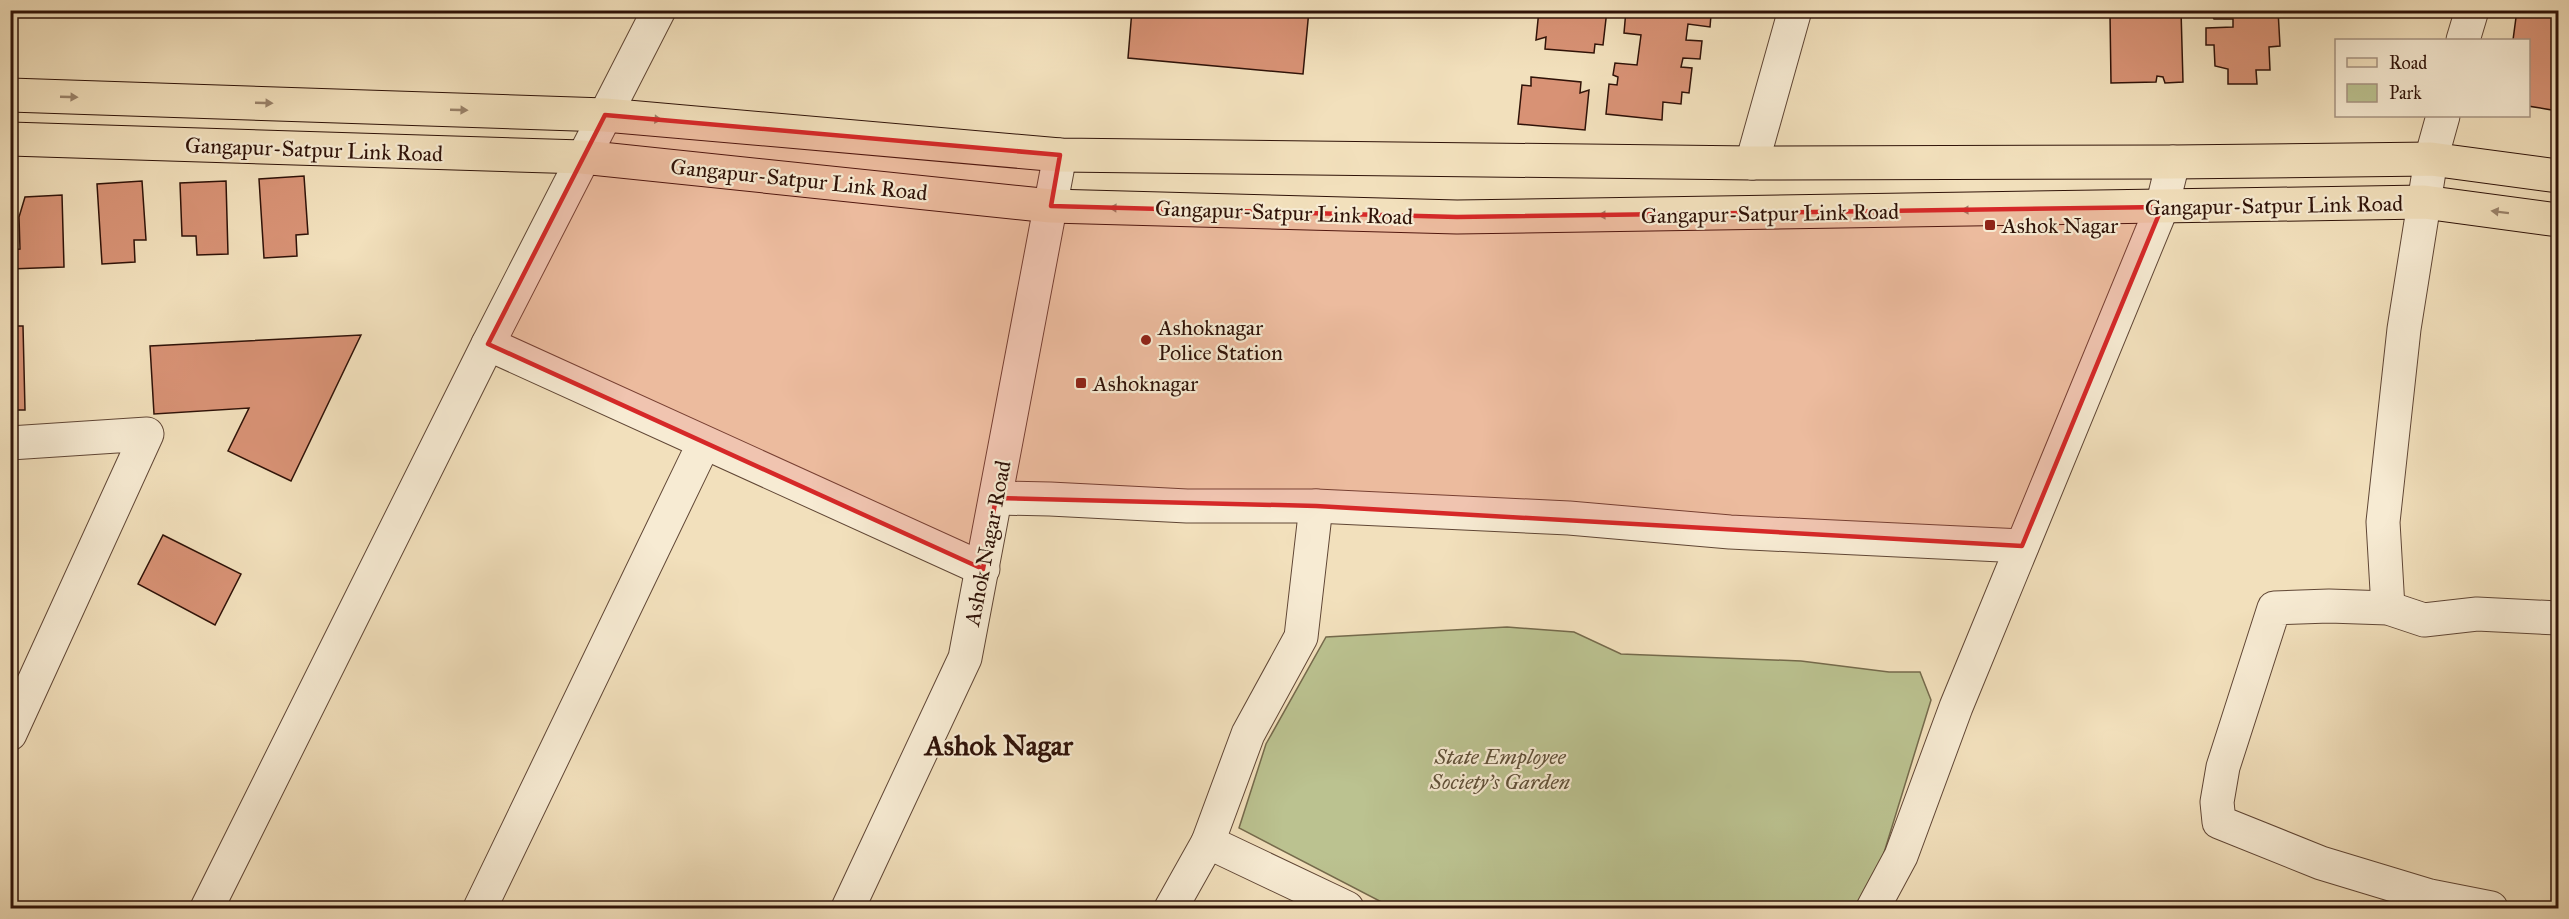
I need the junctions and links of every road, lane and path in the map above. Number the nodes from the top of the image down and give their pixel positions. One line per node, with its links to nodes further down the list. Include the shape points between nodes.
1 (659, 10): 6 (street)
2 (1795, 10): 13 (street)
3 (2472, 10): 4 (street)
4 (2463, 39)
5 (10, 94): 6 (main road, Gangapur-Satpur Link Road, one-way to 6)
6 (605, 115): 9 (main road, Gangapur-Satpur Link Road, one-way to 9); 10 (street)
7 (2443, 117): 11 (street)
8 (10, 139): 10 (main road, Gangapur-Satpur Link Road)
9 (1060, 155): 13 (main road, Gangapur-Satpur Link Road); 16 (street, Ashok Nagar Road)
10 (582, 157): 16 (main road, Gangapur-Satpur Link Road); 19 (street)
11 (2431, 159): 12 (main road, Gangapur-Satpur Link Road); 14 (main road, Gangapur-Satpur Link Road); 15 (street)
12 (2173, 162): 13 (main road, Gangapur-Satpur Link Road); 17 (street)
13 (1752, 163)
14 (2559, 176)
15 (2424, 202): 17 (main road, Gangapur-Satpur Link Road); 18 (main road, Gangapur-Satpur Link Road, one-way to 15); 26 (street, via 2404,329 2383,522)
16 (1051, 206): 17 (main road, Gangapur-Satpur Link Road, one-way to 16, via 1457,218); 22 (street, Ashok Nagar Road)
17 (2162, 207): 24 (street)
18 (2559, 219)
19 (488, 344): 21 (street); 30 (street)
20 (10, 443): 28 (street, via 147,434)
21 (704, 443): 25 (street); 31 (street)
22 (996, 498): 23 (street, via 1187,506); 25 (street, Ashok Nagar Road)
23 (1316, 506): 24 (street); 29 (street, via 1301,637 1248,734)
24 (2022, 546): 35 (street, via 1956,706 1901,856)
25 (982, 569): 32 (street, Ashok Nagar Road, via 966,658)
26 (2388, 608): 27 (street, via 2424,620 2477,614); 36 (street, via 2274,608 2223,766 2217,802 2220,822 2321,863 2430,896)
27 (2559, 618)
28 (10, 734)
29 (1208, 842): 33 (street); 34 (street)
30 (207, 909)
31 (480, 909)
32 (848, 909)
33 (1171, 909)
34 (1347, 909)
35 (1873, 909)
36 (2491, 909)

